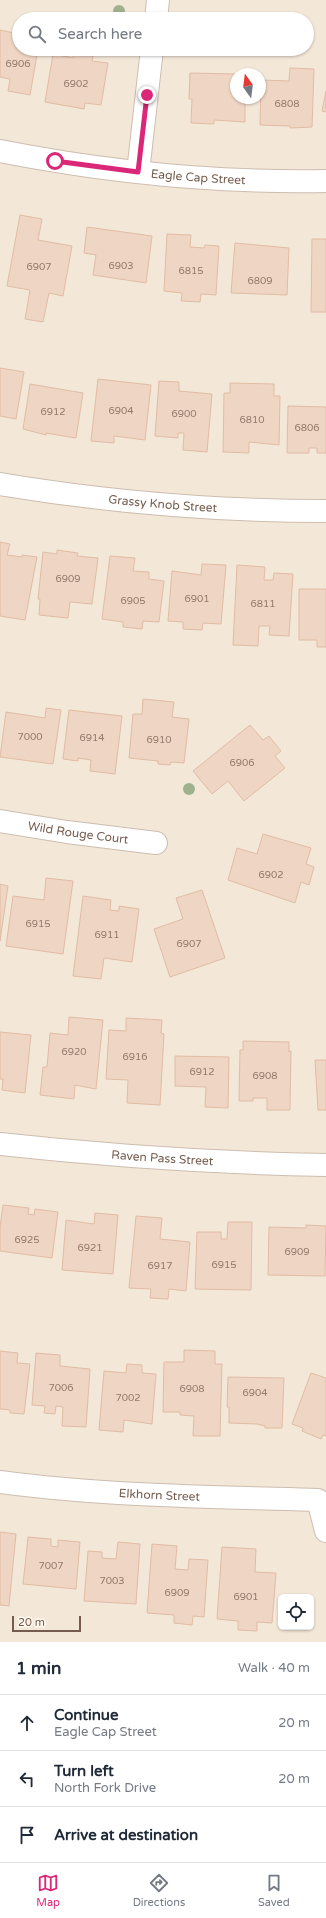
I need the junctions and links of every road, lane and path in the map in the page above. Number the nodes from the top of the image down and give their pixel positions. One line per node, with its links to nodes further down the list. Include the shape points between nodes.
1 (158, 0): 2 (street)
2 (157, 12)
3 (151, 56): 5 (street)
4 (0, 151): 5 (street, Eagle Cap Street)
5 (138, 172): 6 (street, Eagle Cap Street, via 289,182)
6 (326, 181)
7 (0, 484): 8 (street, Grassy Knob Street, via 154,504 263,511)
8 (326, 511)
9 (0, 821): 10 (street, Wild Rouge Court)
10 (156, 843)
11 (0, 1144): 12 (street, Raven Pass Street, via 92,1154 232,1163)
12 (326, 1165)
13 (0, 1482): 14 (street, Elkhorn Street, via 77,1490 198,1497 318,1500)
14 (326, 1531)

